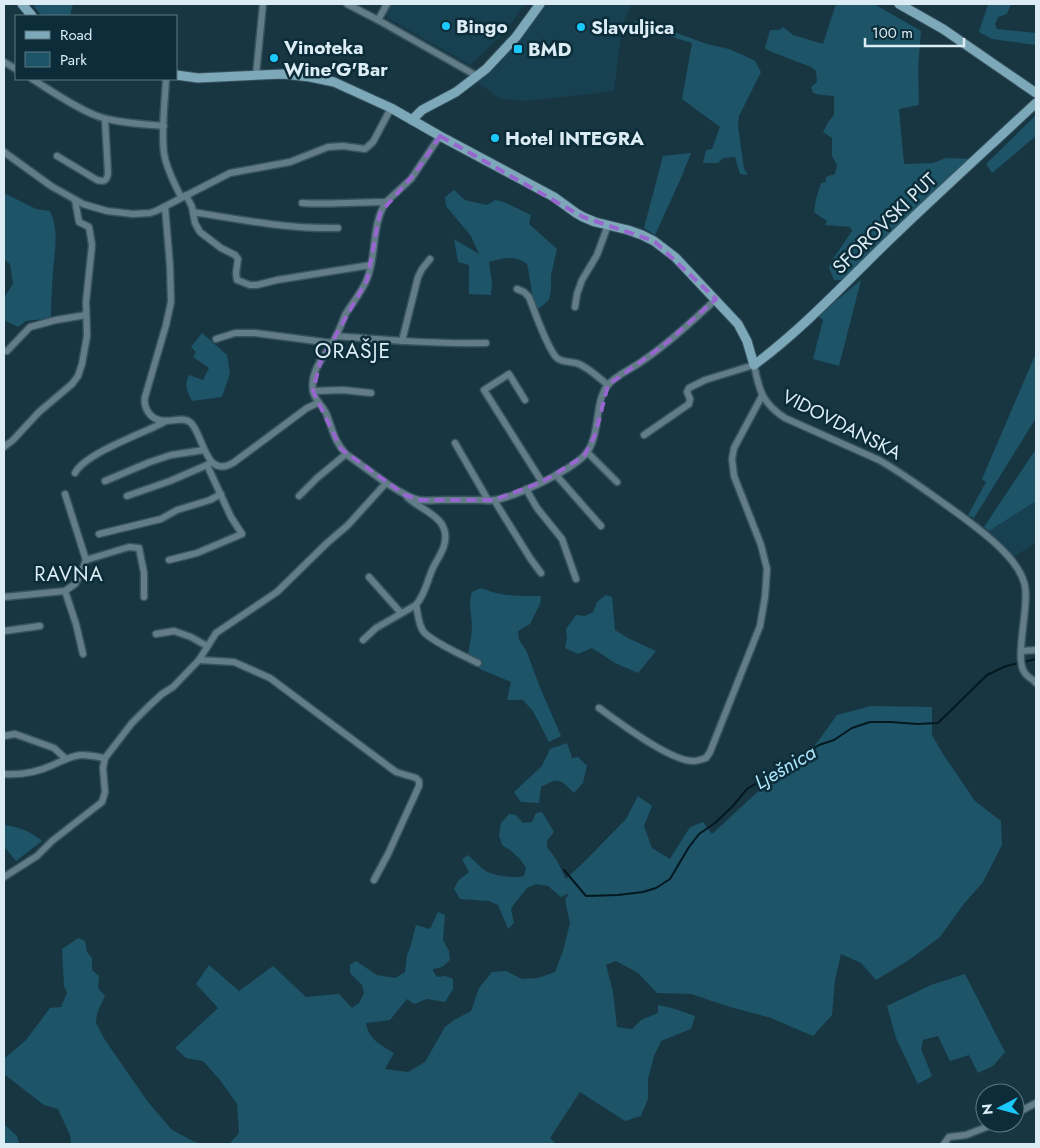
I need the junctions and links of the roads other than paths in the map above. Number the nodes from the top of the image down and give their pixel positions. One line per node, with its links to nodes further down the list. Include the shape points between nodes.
1 (22, 4): 7 (street)
2 (263, 4): 12 (street)
3 (347, 4): 8 (street)
4 (387, 4): 8 (street)
5 (540, 4): 13 (street, via 516,37)
6 (899, 4): 16 (street, via 943,29)
7 (31, 15)
8 (378, 20): 13 (street)
9 (4, 62): 10 (street)
10 (15, 68)
11 (178, 75): 12 (street, VIDOVDANSKA, via 198,78)
12 (256, 75): 18 (street, VIDOVDANSKA, via 283,74 328,81)
13 (477, 76): 20 (street, via 422,110)
14 (34, 80): 19 (street, via 68,102)
15 (166, 80): 21 (street)
16 (1036, 93)
17 (1036, 103): 44 (street, SFOROVSKI PUT, via 818,310)
18 (391, 108): 20 (street, VIDOVDANSKA); 25 (street, via 373,142 365,149 328,147 290,162 230,173)
19 (105, 118): 21 (street); 24 (street, via 108,173 105,180 97,180)
20 (412, 120): 22 (street, VIDOVDANSKA)
21 (164, 126): 25 (street, via 164,153)
22 (440, 136): 27 (street, via 411,179); 31 (street, VIDOVDANSKA, via 554,197 589,220)
23 (4, 152): 26 (street)
24 (57, 156)
25 (184, 196): 29 (street); 30 (street)
26 (74, 200): 29 (street, via 90,207 133,214 150,213); 38 (street, via 79,222 90,228 92,245)
27 (386, 202): 28 (street); 34 (street, via 378,219)
28 (302, 203)
29 (165, 207): 51 (street, via 171,302 144,401 150,414)
30 (193, 212): 32 (street, via 248,222); 34 (street, via 200,232 237,257 236,278 243,283 257,285)
31 (608, 225): 36 (street, VIDOVDANSKA, via 642,235 665,248); 37 (street, via 597,255 582,280)
32 (338, 228)
33 (430, 259): 41 (street, via 418,278)
34 (371, 265): 40 (street, via 367,280)
35 (517, 289): 45 (street, via 529,297 555,355 560,360 583,366)
36 (716, 299): 44 (street, VIDOVDANSKA, via 744,333); 45 (street, via 664,345)
37 (575, 307)
38 (86, 315): 43 (street, via 30,327); 54 (street, via 85,352 78,376)
39 (216, 338): 40 (street, via 255,333)
40 (334, 340): 41 (street); 46 (street, via 314,374)
41 (402, 341): 42 (street)
42 (486, 343)
43 (7, 351)
44 (754, 365): 48 (street, VIDOVDANSKA); 52 (street, via 689,388 689,404)
45 (608, 384): 56 (street, via 595,435)
46 (313, 391): 47 (street); 50 (street)
47 (371, 393)
48 (762, 396): 91 (street, VIDOVDANSKA, via 785,418 879,460 917,483 1007,555 1020,573 1026,589); 95 (street, via 734,448 732,459 734,476 767,569 765,598 760,626 710,752 706,758 695,761 673,755 635,734)
49 (526, 400): 62 (street, via 509,374 484,390)
50 (318, 403): 57 (street, via 326,412 336,442); 58 (street, via 227,466)
51 (166, 421): 55 (street, via 191,422); 59 (street, via 88,459)
52 (644, 435)
53 (455, 443): 71 (street)
54 (4, 447)
55 (204, 450): 58 (street); 61 (street, via 171,455)
56 (587, 452): 60 (street); 63 (street)
57 (346, 454): 64 (street); 70 (street)
58 (209, 463): 67 (street); 69 (street)
59 (74, 473)
60 (556, 475): 62 (street); 72 (street)
61 (105, 481)
62 (542, 482): 65 (street)
63 (617, 482)
64 (386, 483): 68 (street); 88 (street, via 348,525 277,592 216,634)
65 (526, 489): 71 (street); 78 (street, via 562,539)
66 (65, 494): 74 (street)
67 (221, 494): 73 (street, via 161,519); 75 (street, via 242,534 198,553)
68 (404, 495): 71 (street, via 420,500); 82 (street, via 434,516 445,534 445,544)
69 (127, 496)
70 (299, 496)
71 (491, 500): 76 (street)
72 (601, 526)
73 (99, 534)
74 (86, 560): 79 (street, via 75,584); 81 (street, via 129,547 139,548)
75 (169, 560)
76 (541, 572)
77 (370, 577): 83 (street)
78 (576, 579)
79 (64, 591): 80 (street); 90 (street)
80 (4, 596)
81 (144, 597)
82 (416, 605): 83 (street); 93 (street, via 424,632)
83 (401, 613): 87 (street)
84 (40, 626): 85 (street)
85 (4, 632)
86 (156, 634): 88 (street, via 174,631)
87 (363, 640)
88 (207, 646): 92 (street)
89 (1036, 650): 91 (street)
90 (83, 654)
91 (1021, 655): 94 (street, VIDOVDANSKA, via 1024,673)
92 (199, 660): 97 (street, via 173,687 148,706); 101 (street, via 234,662 270,678 396,772 419,781)
93 (478, 663)
94 (1036, 683)
95 (599, 708)
96 (4, 736): 98 (street, via 15,734 54,748)
97 (105, 758): 98 (street, via 82,755); 100 (street, via 102,802 36,856)
98 (66, 759): 99 (street, via 34,771)
99 (4, 774)
100 (4, 877)
101 (374, 880)
102 (975, 1131): 103 (street, via 949,1137)
103 (944, 1144)

